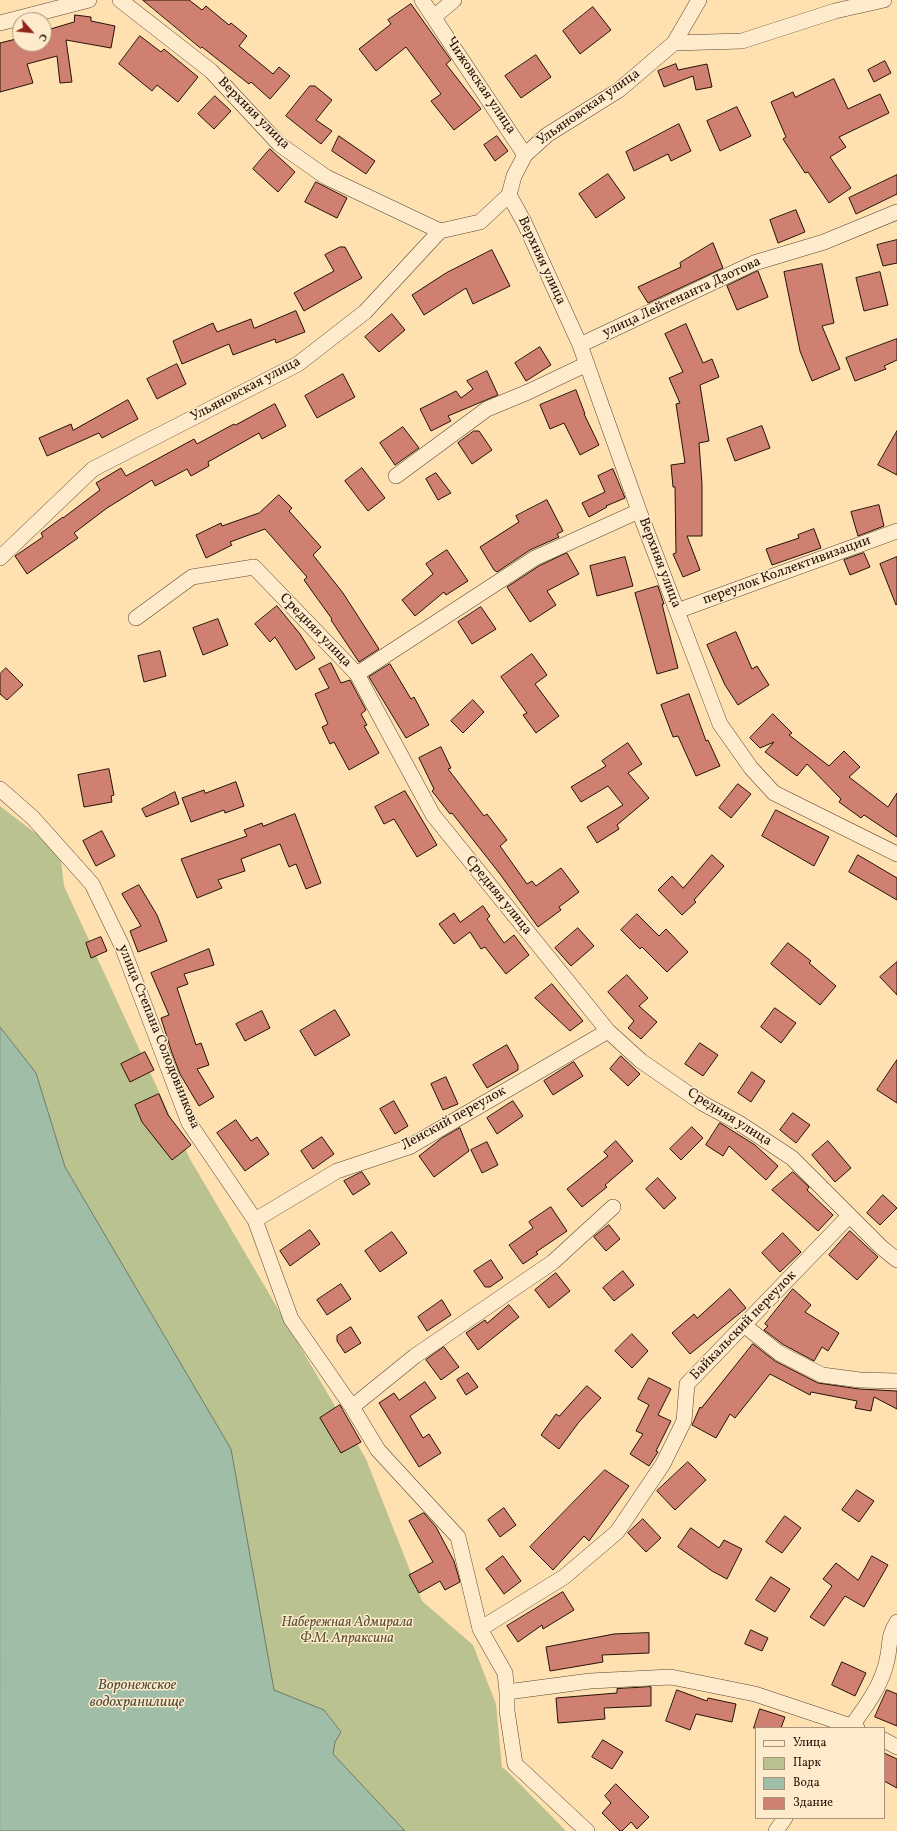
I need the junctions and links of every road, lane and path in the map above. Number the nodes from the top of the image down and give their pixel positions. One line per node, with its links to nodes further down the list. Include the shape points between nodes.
1 (89, 0): 8 (street)
2 (120, 0): 13 (street, Верхняя улица, via 211,71 279,144 326,177)
3 (422, 0): 7 (street, Чижовская улица)
4 (454, 0): 7 (street)
5 (699, 0): 9 (street, Ульяновская улица)
6 (884, 0): 9 (street, via 835,11 742,42)
7 (434, 17): 10 (street, Чижовская улица)
8 (0, 23)
9 (674, 43): 10 (street, Ульяновская улица, via 618,90 547,135)
10 (525, 155): 11 (street, Ульяновская улица, via 514,176)
11 (509, 195): 13 (street, via 480,222); 14 (street, Верхняя улица, via 524,222)
12 (897, 212): 14 (street, улица Лейтенанта Дзотова, via 824,242 754,263)
13 (440, 231): 19 (street, Ульяновская улица, via 365,312 298,364 93,469)
14 (580, 345): 15 (street, Верхняя улица)
15 (587, 364): 16 (street, via 487,409); 17 (street, Верхняя улица)
16 (396, 476)
17 (639, 511): 20 (street, Верхняя улица); 22 (street, via 535,558)
18 (897, 531): 20 (street, переулок Коллективизации)
19 (0, 558)
20 (677, 611): 24 (street, Верхняя улица, via 720,724 751,768 774,792)
21 (136, 618): 22 (street, Средняя улица, via 192,577 254,567)
22 (357, 674): 25 (street, Средняя улица, via 433,815)
23 (0, 790): 28 (street, улица Степана Солодовникова, via 32,818 92,884 122,946 190,1123)
24 (897, 854)
25 (608, 1031): 27 (street, Средняя улица, via 641,1061 702,1103 740,1123 792,1158); 28 (street, Ленский переулок, via 409,1147 337,1171)
26 (613, 1207): 32 (street, via 553,1262 415,1356)
27 (849, 1216): 29 (street, Средняя улица); 30 (street, Байкальский переулок)
28 (255, 1220): 32 (street, улица Степана Солодовникова, via 291,1319)
29 (897, 1260)
30 (745, 1326): 31 (street, via 779,1353 822,1375); 34 (street, Байкальский переулок, via 687,1384 684,1421 662,1464 617,1532 564,1577)
31 (897, 1381)
32 (352, 1407): 34 (street, улица Степана Солодовникова, via 378,1450 458,1537)
33 (897, 1622): 36 (street, via 890,1633 887,1660 876,1690)
34 (480, 1630): 35 (street, улица Степана Солодовникова, via 505,1673)
35 (507, 1692): 36 (street, via 590,1681 671,1677 755,1694); 40 (street, улица Степана Солодовникова, via 507,1711 515,1764)
36 (853, 1727)
37 (885, 1741): 38 (street)
38 (897, 1747)
39 (784, 1819): 41 (street)
40 (587, 1831)
41 (776, 1831)

